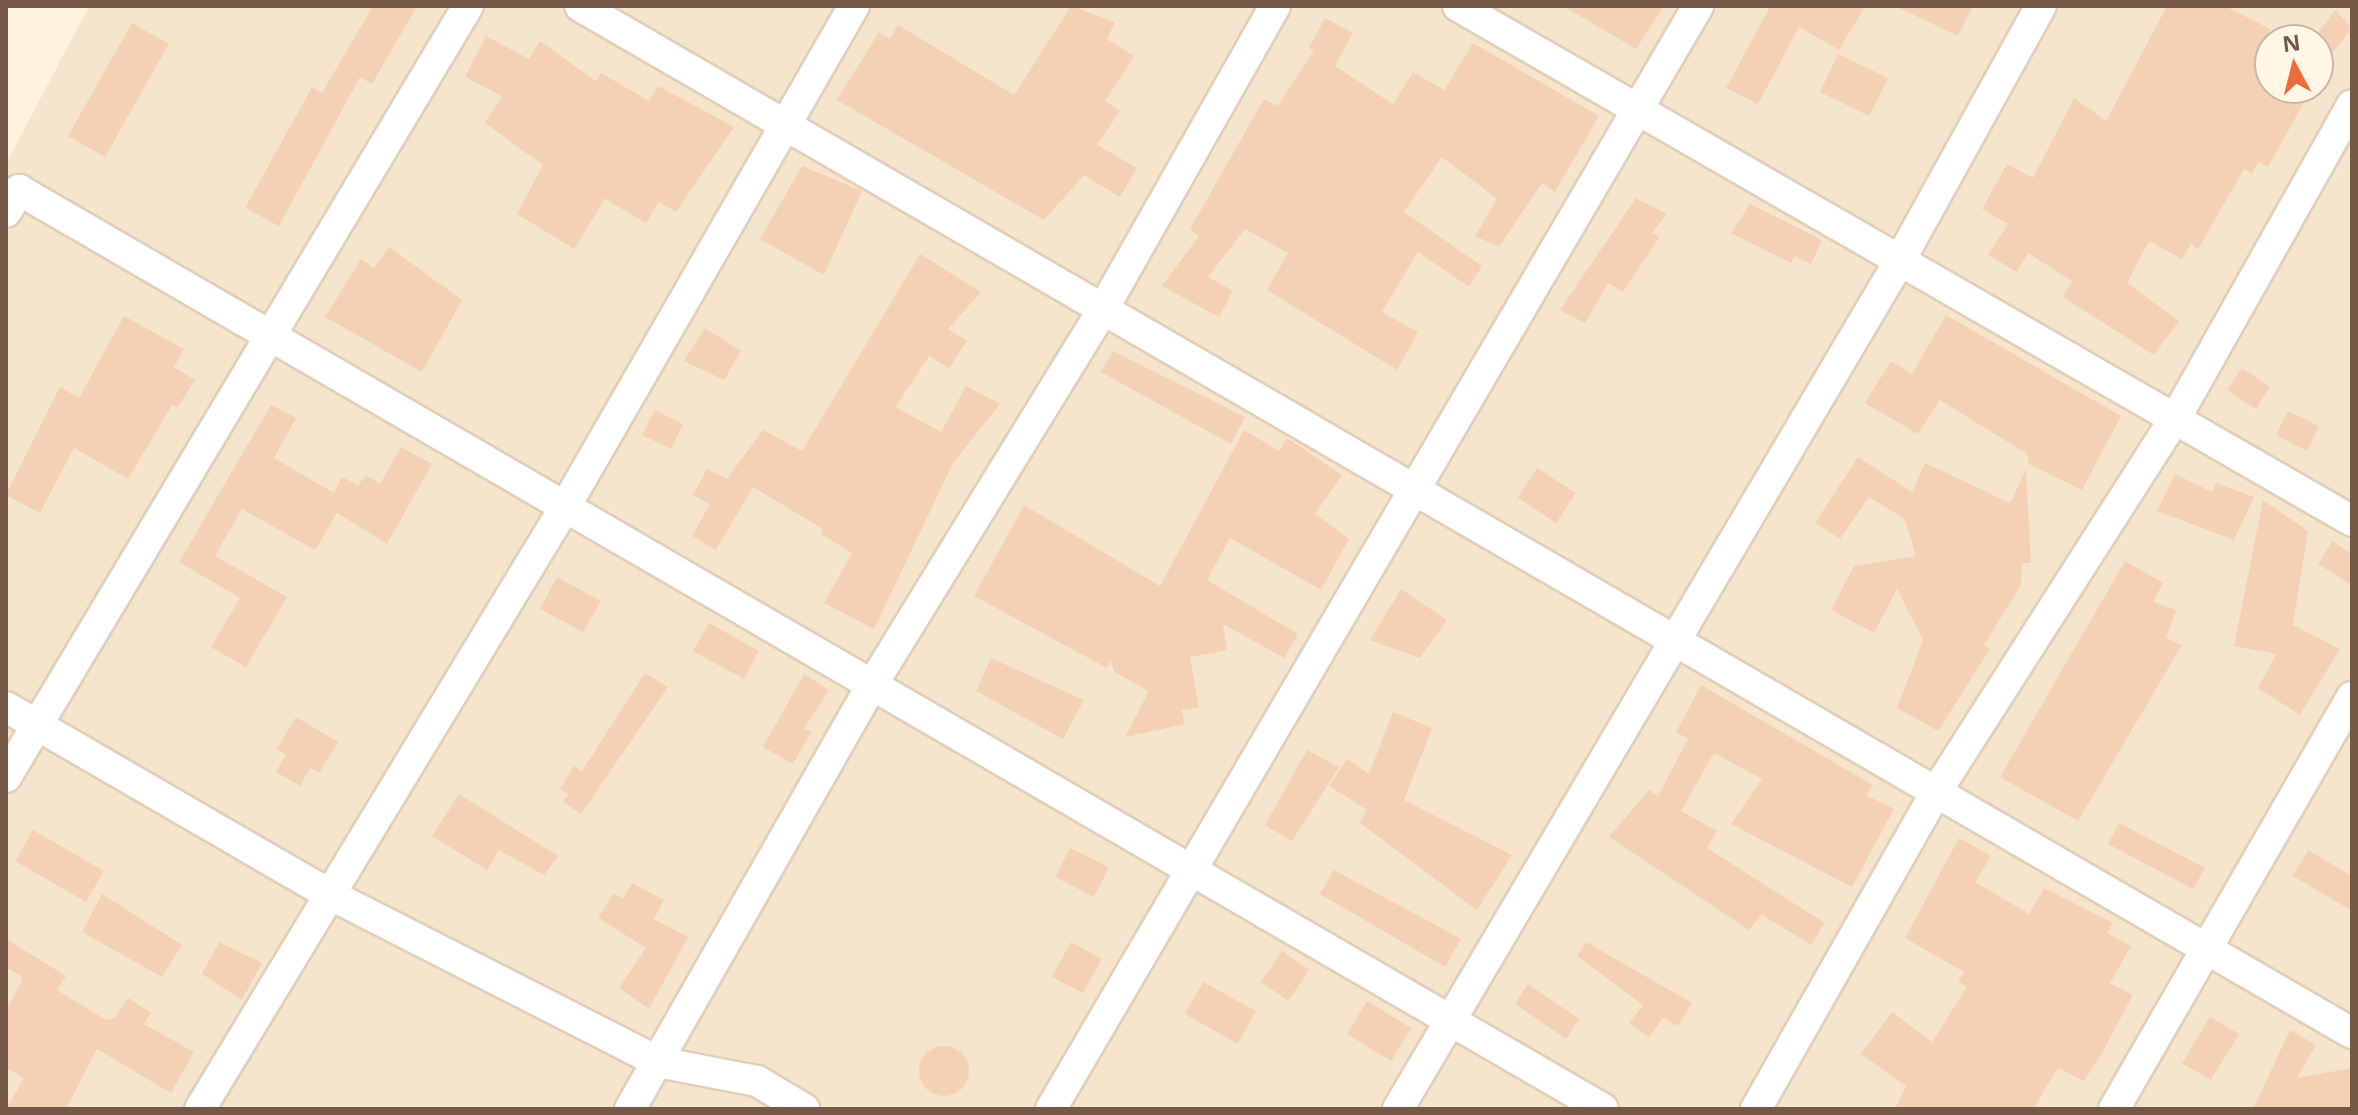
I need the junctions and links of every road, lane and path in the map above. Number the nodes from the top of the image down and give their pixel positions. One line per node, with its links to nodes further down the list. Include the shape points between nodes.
1 (468, 6): 14 (street)
2 (580, 6): 10 (street)
3 (854, 6): 10 (street)
4 (1275, 6): 13 (street)
5 (1458, 6): 9 (street)
6 (1698, 6): 9 (street)
7 (2041, 6): 12 (street)
8 (2352, 105): 15 (street)
9 (1639, 110): 12 (street); 16 (street)
10 (785, 125): 13 (street); 17 (street)
11 (6, 212): 14 (street, via 19,190)
12 (1900, 260): 15 (street); 19 (street)
13 (1103, 309): 16 (street); 20 (street)
14 (271, 336): 17 (street); 23 (street)
15 (2175, 419): 18 (street); 25 (street)
16 (1412, 489): 19 (street); 26 (street)
17 (565, 507): 20 (street); 27 (street)
18 (2352, 521)
19 (1671, 638): 25 (street); 29 (street)
20 (872, 685): 26 (street); 31 (street)
21 (2352, 697): 28 (street)
22 (6, 707): 23 (street)
23 (37, 726): 24 (street); 27 (street)
24 (6, 777)
25 (1936, 792): 28 (street); 38 (street)
26 (1188, 869): 29 (street); 35 (street)
27 (327, 893): 31 (street); 32 (street)
28 (2207, 949): 30 (street); 39 (street)
29 (1453, 1022): 36 (street); 37 (street)
30 (2352, 1033)
31 (658, 1062): 33 (street); 34 (street, via 757,1081)
32 (200, 1109)
33 (630, 1109)
34 (804, 1109)
35 (1051, 1109)
36 (1398, 1109)
37 (1603, 1109)
38 (1756, 1109)
39 (2114, 1109)

